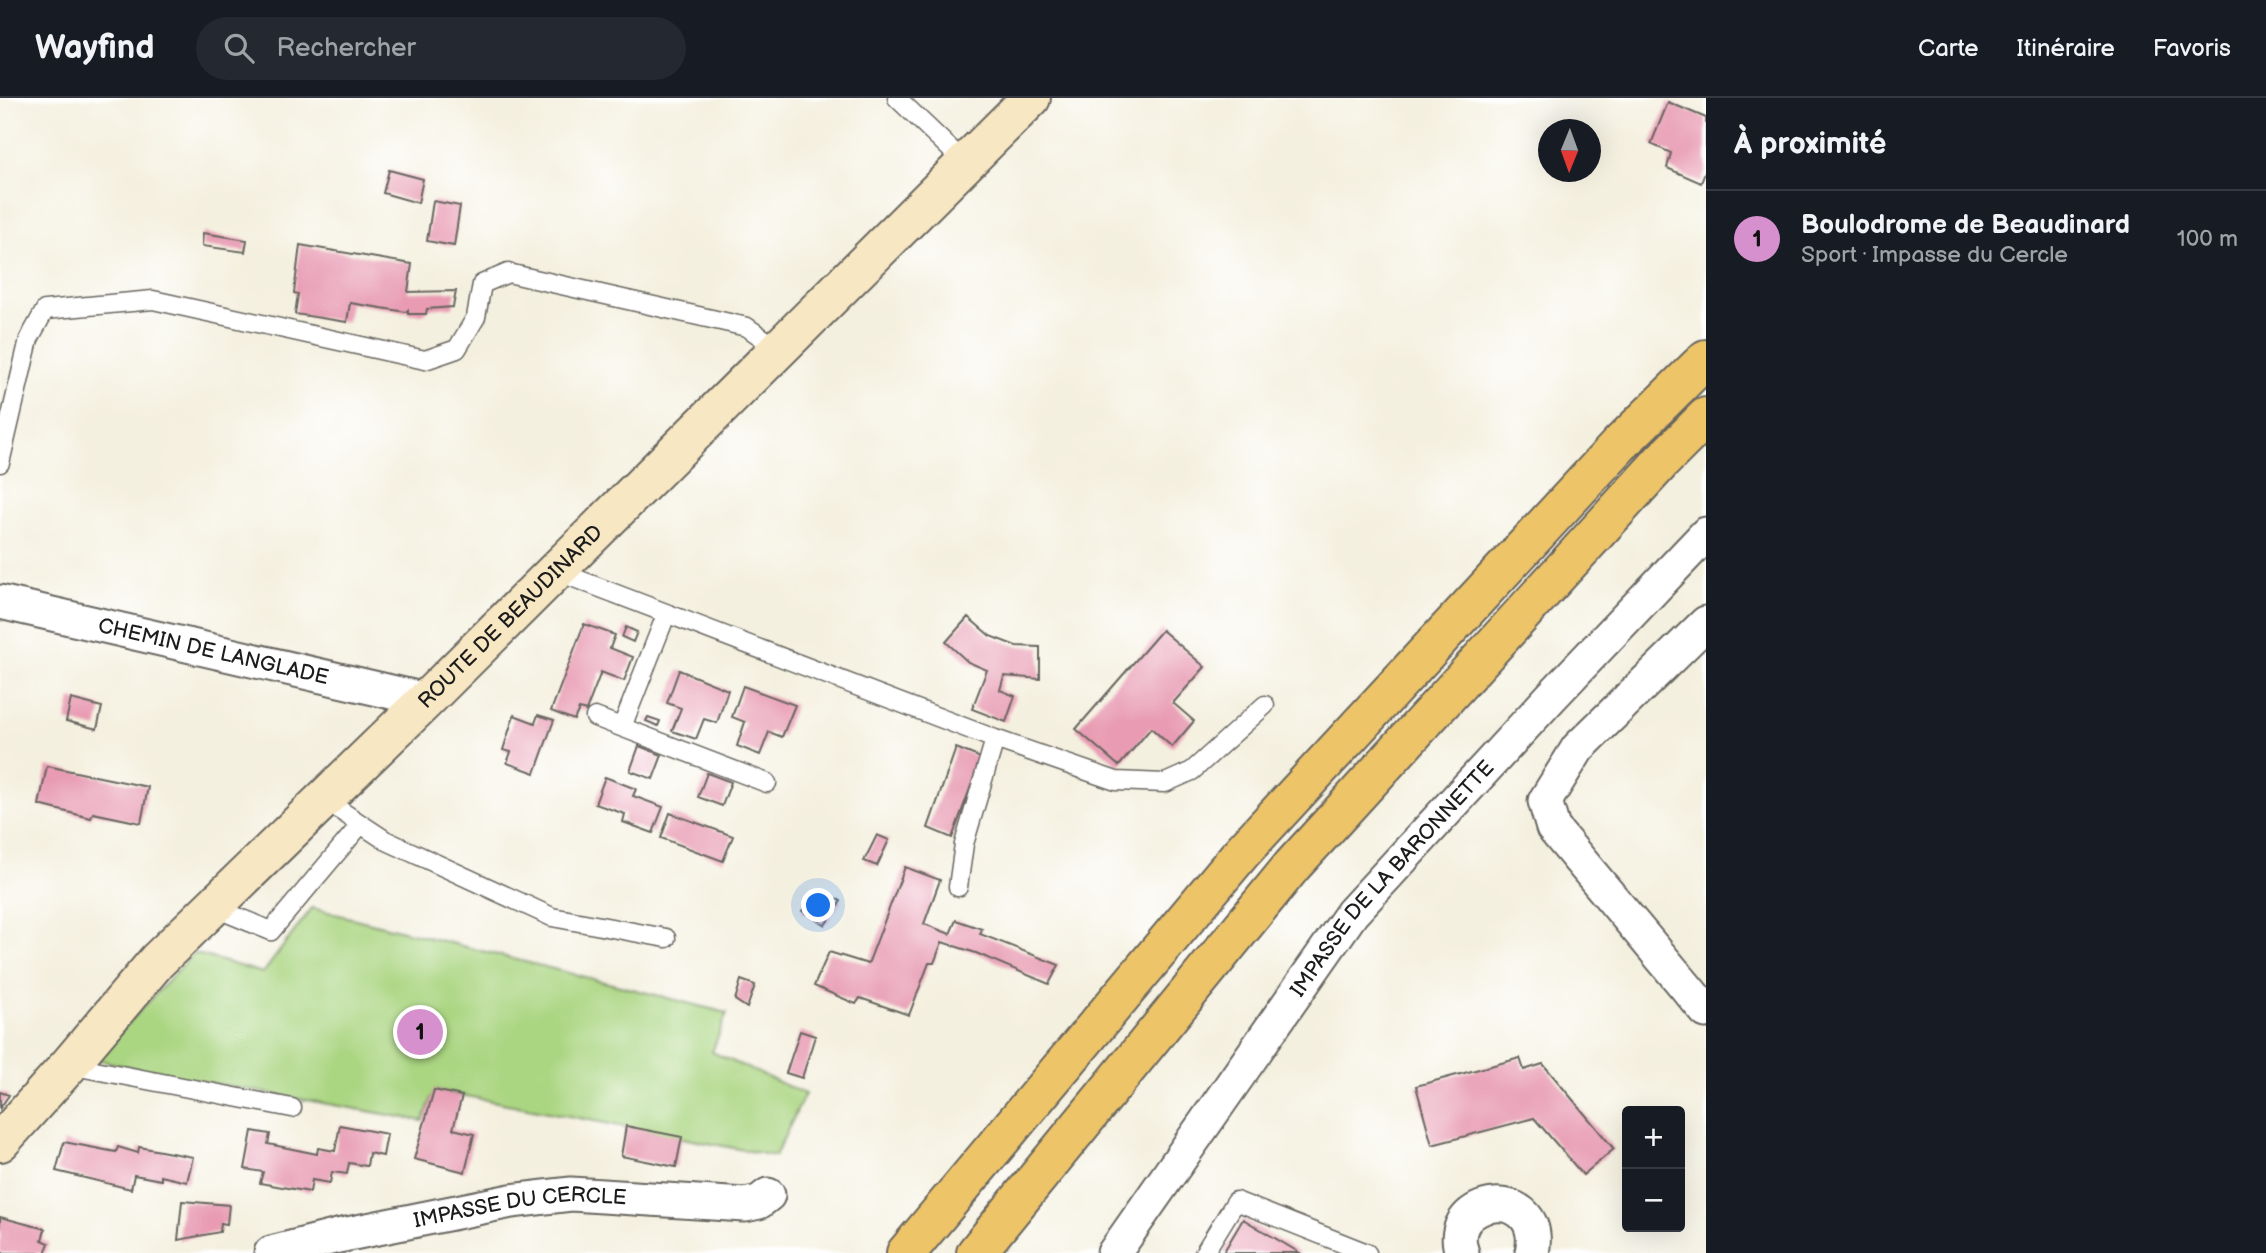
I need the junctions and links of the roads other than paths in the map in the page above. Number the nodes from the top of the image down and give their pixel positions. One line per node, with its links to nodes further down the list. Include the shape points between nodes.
1 (897, 98): 3 (lane)
2 (1031, 98): 3 (street, ROUTE DE BEAUDINARD)
3 (965, 163): 4 (street, ROUTE DE BEAUDINARD)
4 (778, 349): 7 (lane, via 747,327 508,273 482,284 476,317 457,348 425,360 153,300 45,310 29,339); 9 (street, ROUTE DE BEAUDINARD)
5 (1706, 359): 30 (highway, via 1619,445 1241,853)
6 (1706, 418): 31 (highway, via 1661,461 1292,866)
7 (0, 463)
8 (1706, 534): 32 (street, IMPASSE DE LA BARONNETTE, via 1352,913)
9 (556, 572): 11 (lane); 13 (street, ROUTE DE BEAUDINARD)
10 (0, 602): 13 (street, CHEMIN DE LANGLADE)
11 (666, 615): 16 (lane); 17 (lane)
12 (1706, 623): 24 (street, via 1578,748 1545,801 1553,828)
13 (426, 700): 19 (street, ROUTE DE BEAUDINARD)
14 (1265, 705): 17 (lane, via 1192,771 1165,783 1116,781)
15 (595, 717): 16 (lane)
16 (622, 727): 18 (lane)
17 (995, 739): 21 (lane, via 964,844)
18 (767, 783)
19 (323, 799): 20 (lane); 22 (street, ROUTE DE BEAUDINARD)
20 (361, 824): 22 (lane, via 271,930); 23 (lane, via 385,840 552,917)
21 (958, 887)
22 (213, 907): 25 (street, ROUTE DE BEAUDINARD, via 157,961)
23 (666, 938)
24 (1706, 1011)
25 (69, 1065): 26 (lane); 27 (street, ROUTE DE BEAUDINARD)
26 (292, 1108)
27 (0, 1142)
28 (768, 1195): 29 (street, IMPASSE DU CERCLE, via 745,1205 559,1195 511,1201)
29 (271, 1253)
30 (906, 1253)
31 (976, 1253)
32 (1114, 1253)
33 (1204, 1253): 34 (lane, via 1236,1200)
34 (1367, 1253)
35 (1462, 1253): 36 (street, via 1461,1231 1470,1215 1499,1203 1516,1209 1529,1222)
36 (1532, 1253)

